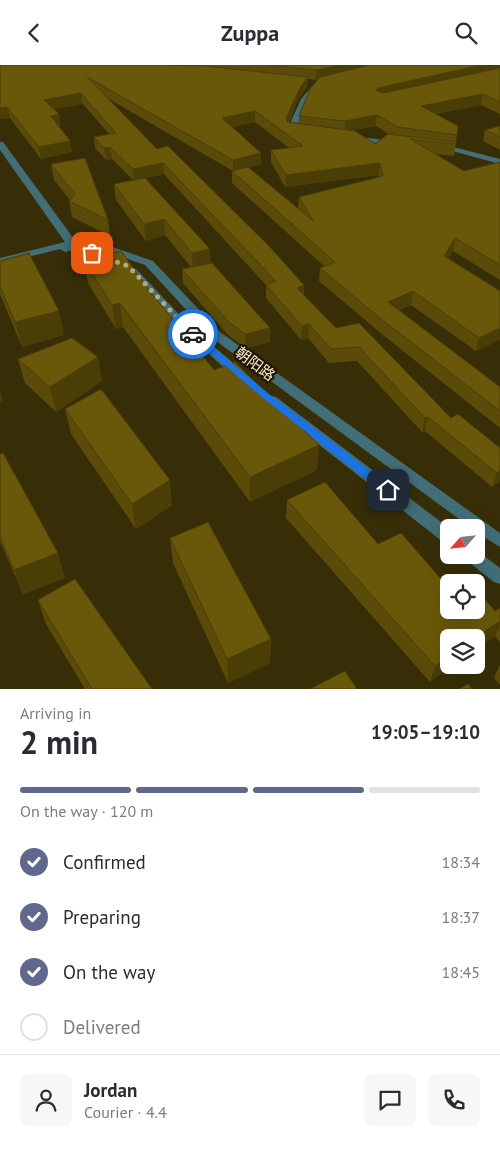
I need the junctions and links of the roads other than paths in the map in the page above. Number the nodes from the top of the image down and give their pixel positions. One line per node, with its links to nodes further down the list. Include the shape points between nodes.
1 (329, 80): 3 (street)
2 (307, 83): 3 (street)
3 (316, 84): 4 (street, via 304,99 291,130)
4 (310, 132)
5 (347, 137): 7 (street)
6 (0, 143): 10 (street)
7 (402, 143)
8 (430, 147): 9 (street, via 457,150)
9 (500, 162)
10 (73, 245): 11 (street, 朝阳路); 12 (street, 朝阳路); 13 (street, 朝阳路, via 128,266 189,331 255,387); 14 (street, 朝阳路, via 83,240 149,263 216,335)
11 (0, 261)
12 (0, 266)
13 (440, 530)
14 (500, 541)
15 (484, 564): 16 (street)
16 (499, 575)

